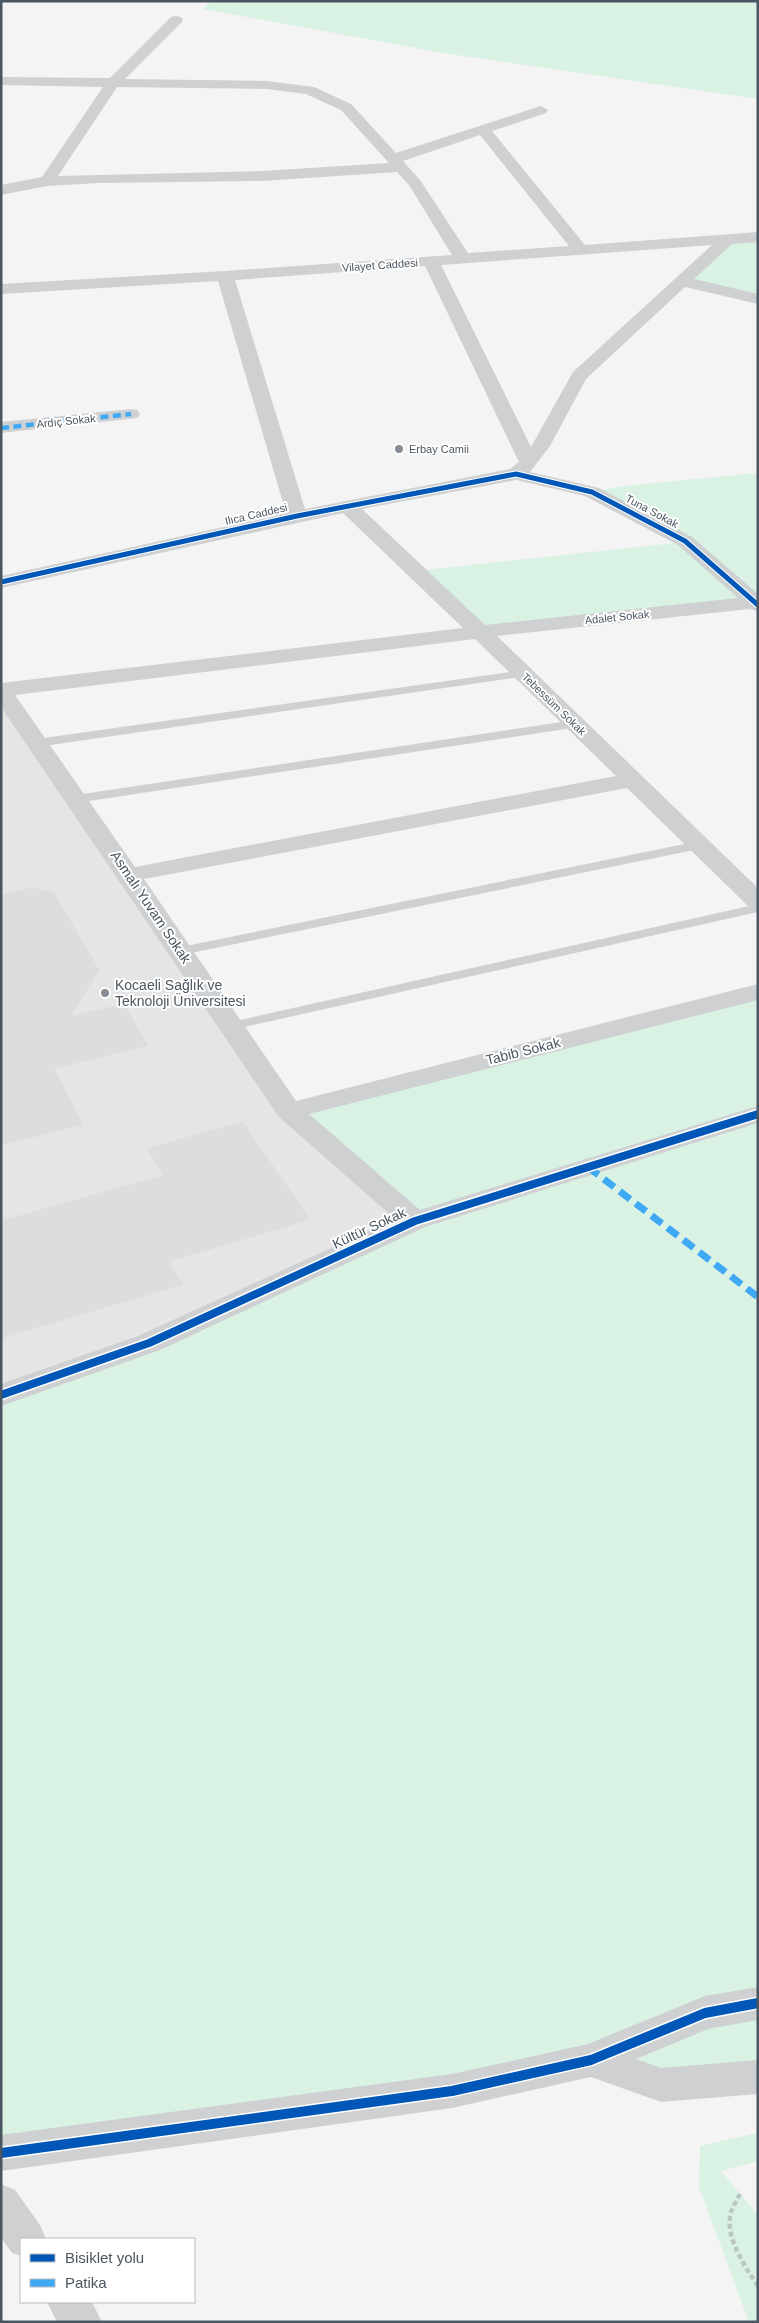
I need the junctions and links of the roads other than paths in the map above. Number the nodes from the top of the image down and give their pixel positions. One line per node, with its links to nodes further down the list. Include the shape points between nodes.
1 (176, 20): 3 (street)
2 (1, 82): 3 (street)
3 (113, 83): 6 (street, via 267,85 310,90 346,108); 7 (street)
4 (541, 110): 5 (street)
5 (483, 129): 6 (street); 11 (street)
6 (396, 163): 7 (street, via 262,176 99,178); 12 (street, via 415,183)
7 (47, 182): 8 (street)
8 (1, 190)
9 (758, 237): 10 (street, Vilayet Caddesi)
10 (726, 241): 11 (street, Vilayet Caddesi); 15 (street)
11 (581, 252): 12 (street, Vilayet Caddesi)
12 (463, 259): 13 (street, Vilayet Caddesi)
13 (431, 261): 14 (street, Vilayet Caddesi); 20 (street)
14 (225, 276): 16 (street, Vilayet Caddesi); 22 (street)
15 (683, 281): 17 (street); 20 (street, via 579,376 541,446)
16 (1, 289)
17 (758, 299)
18 (131, 414): 19 (street, Ardıç Sokak)
19 (1, 428)
20 (523, 468): 21 (street, Ilıca Caddesi); 24 (street, Tuna Sokak, via 592,492 685,542)
21 (348, 507): 22 (street, Ilıca Caddesi); 25 (street, Tebessüm Sokak)
22 (298, 516): 23 (street, Ilıca Caddesi)
23 (1, 582)
24 (756, 603): 25 (street, Adalet Sokak)
25 (480, 632): 26 (street, Tebessüm Sokak); 27 (street, Adalet Sokak)
26 (524, 674): 28 (street, Tebessüm Sokak); 29 (lane)
27 (1, 691): 29 (street, Asmalı Yuvam Sokak)
28 (575, 724): 30 (street, Tebessüm Sokak); 31 (lane)
29 (37, 743): 31 (street, Asmalı Yuvam Sokak)
30 (632, 780): 32 (street, Tebessüm Sokak); 33 (street)
31 (76, 798): 33 (street, Asmalı Yuvam Sokak)
32 (699, 844): 34 (street, Tebessüm Sokak); 36 (lane)
33 (129, 874): 36 (street, Asmalı Yuvam Sokak)
34 (758, 902)
35 (758, 908): 38 (lane)
36 (181, 951): 38 (street, Asmalı Yuvam Sokak)
37 (758, 992): 39 (street, Tabib Sokak)
38 (231, 1026): 39 (street, Asmalı Yuvam Sokak)
39 (289, 1111): 41 (street, Asmalı Yuvam Sokak)
40 (758, 1114): 41 (street, Kültür Sokak)
41 (415, 1221): 42 (street, Kültür Sokak, via 149,1342)
42 (1, 1395)
43 (758, 2003): 44 (street, via 705,2013)
44 (591, 2060): 45 (street, via 661,2085); 46 (street, via 452,2091)
45 (758, 2077)
46 (1, 2153)
47 (1, 2202): 48 (street)
48 (25, 2238)
49 (69, 2303): 50 (street)
50 (81, 2322)

